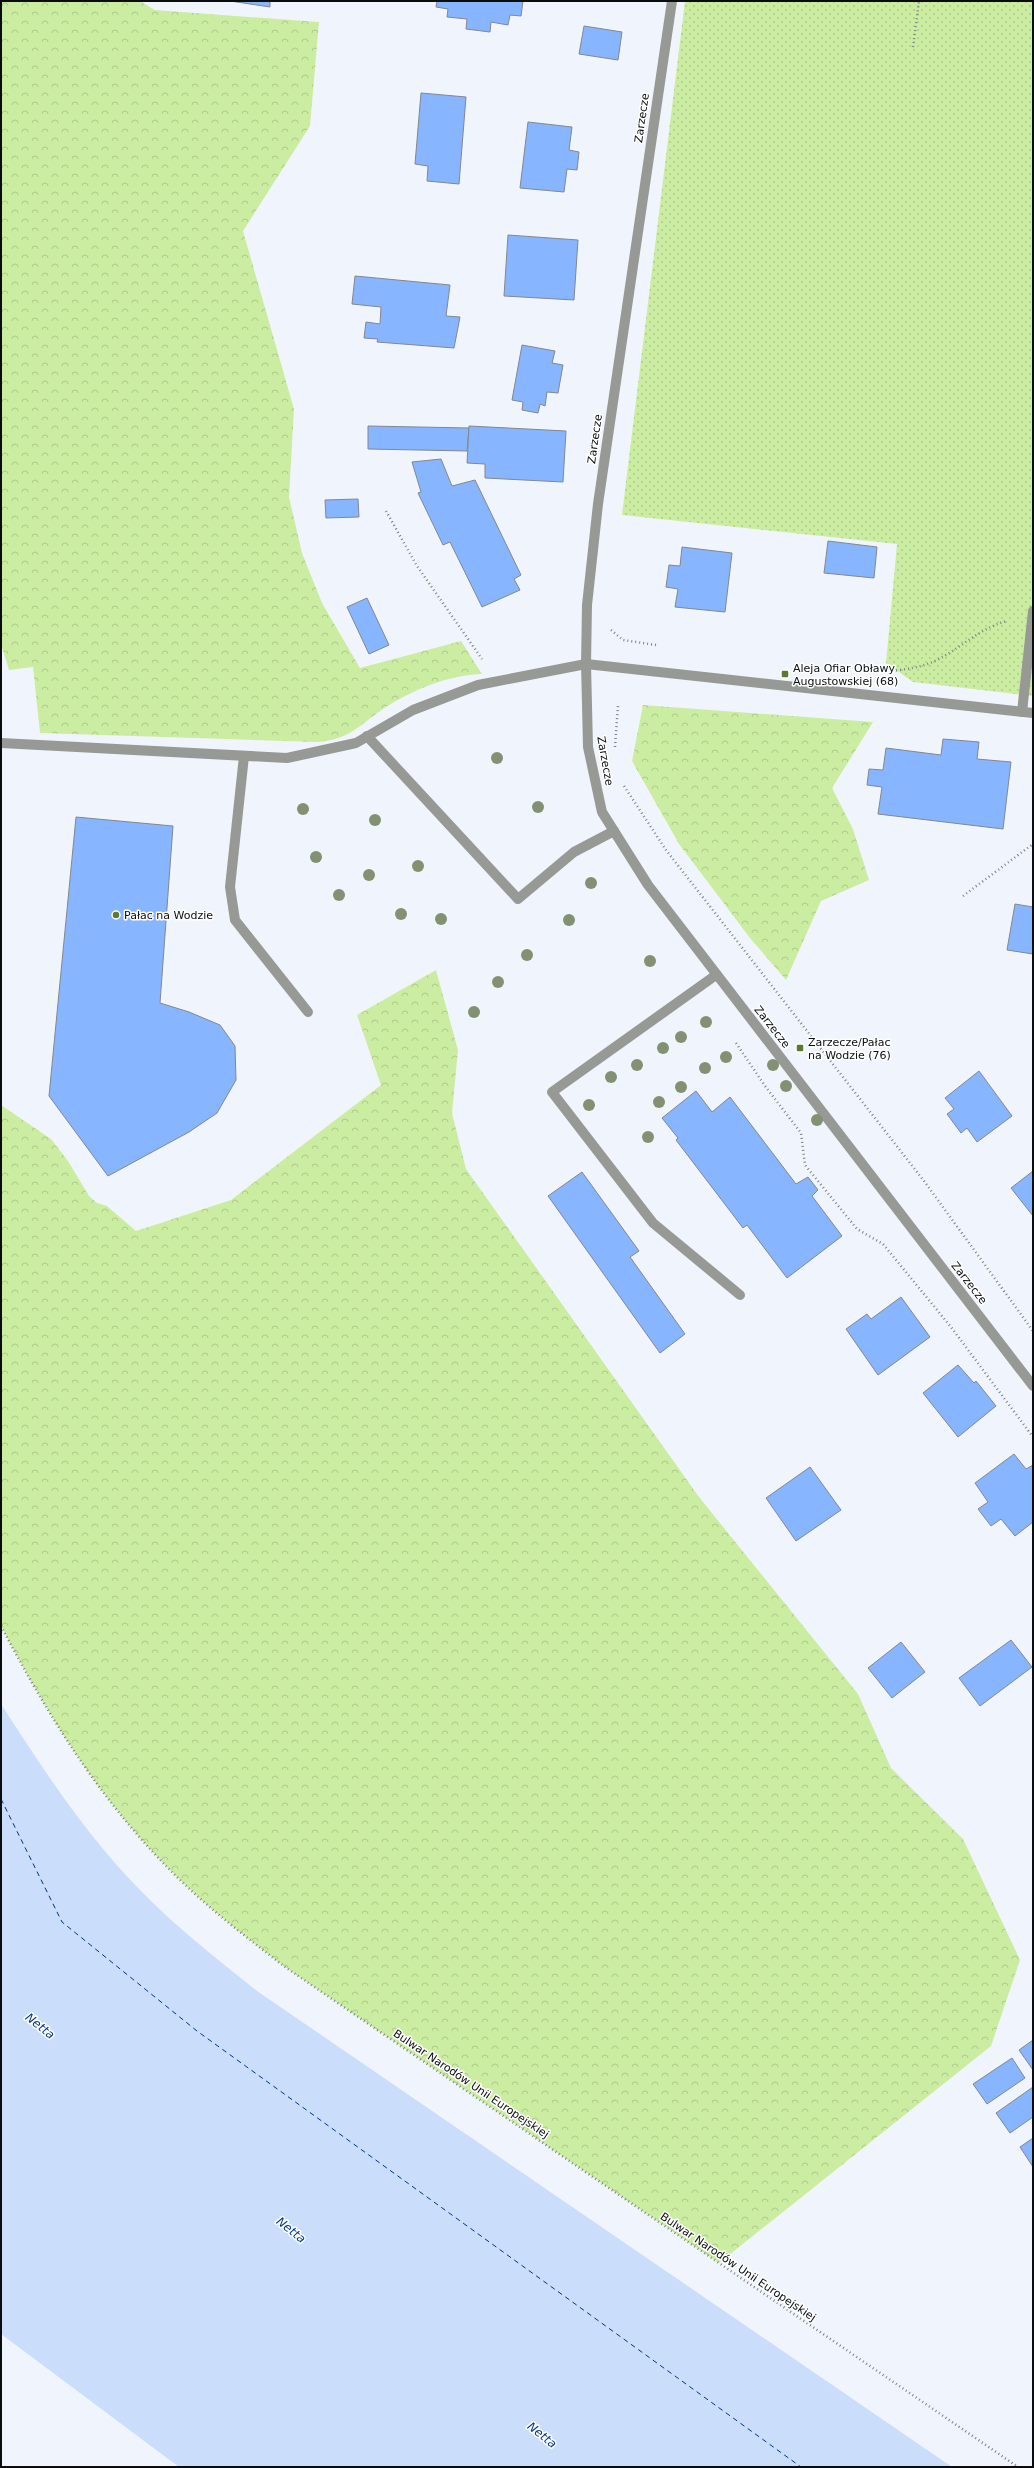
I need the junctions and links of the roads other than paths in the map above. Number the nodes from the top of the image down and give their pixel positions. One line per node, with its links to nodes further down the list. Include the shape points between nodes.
1 (672, 1): 3 (street, Zarzecze, via 598,504 587,605)
2 (1032, 616): 4 (street)
3 (586, 664): 4 (street); 6 (street, via 478,685 413,710); 9 (street, Zarzecze, via 588,747 602,812)
4 (1022, 712): 5 (street)
5 (1033, 713)
6 (367, 736): 8 (street, via 356,743 287,758); 9 (street, via 518,899 574,852)
7 (1, 743): 8 (street)
8 (244, 756): 11 (street, via 230,887 236,920)
9 (614, 830): 10 (street, Zarzecze, via 648,885)
10 (716, 975): 12 (street, via 552,1092 653,1223); 13 (street, Zarzecze)
11 (308, 1012)
12 (740, 1296)
13 (1033, 1386)

